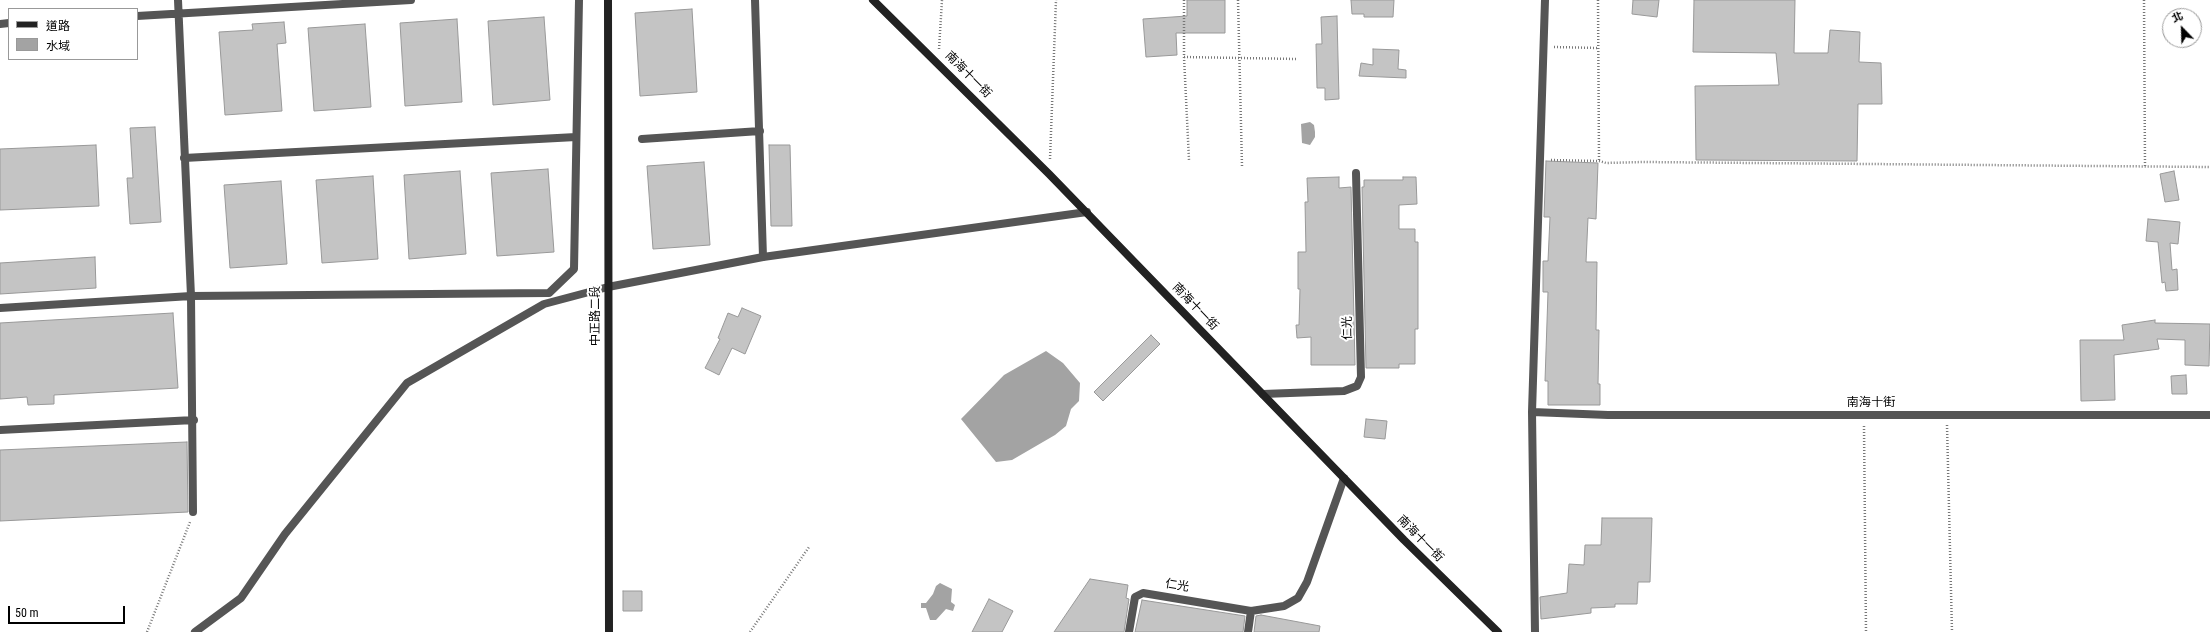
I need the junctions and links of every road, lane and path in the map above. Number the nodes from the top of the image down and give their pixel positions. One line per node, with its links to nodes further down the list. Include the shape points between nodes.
1 (178, 0): 14 (street)
2 (411, 0): 14 (street)
3 (579, 0): 23 (street)
4 (608, 0): 36 (street, 中正路二段)
5 (755, 0): 22 (street)
6 (873, 0): 21 (street, 南海十一街)
7 (942, 0): 21 (path)
8 (1056, 0): 33 (path)
9 (1184, 0): 18 (path)
10 (1238, 0): 19 (path)
11 (1545, 0): 16 (street)
12 (1598, 0): 17 (path)
13 (2144, 0): 30 (path)
14 (178, 13): 15 (street); 25 (street)
15 (138, 16)
16 (1545, 46): 17 (path); 27 (street)
17 (1598, 48): 28 (path)
18 (1184, 57): 19 (path); 26 (path)
19 (1240, 57): 20 (path); 29 (path)
20 (1296, 59)
21 (939, 63): 33 (street, 南海十一街)
22 (760, 131): 24 (street); 35 (street)
23 (576, 137): 25 (street); 37 (street, via 574,269 549,293)
24 (642, 139)
25 (184, 158): 37 (street)
26 (1189, 160)
27 (1541, 160): 28 (path); 40 (street)
28 (1599, 161): 30 (path)
29 (1242, 166)
30 (2145, 166): 31 (path)
31 (2210, 167)
32 (1356, 173): 39 (street, 仁光, via 1361,377 1356,386 1344,391)
33 (1049, 174): 34 (street, 南海十一街)
34 (1086, 212): 35 (street); 39 (street, 南海十一街)
35 (763, 257): 36 (street)
36 (608, 287): 51 (street, via 544,304 407,383 285,534 241,598); 52 (street, 中正路二段)
37 (191, 296): 38 (street); 44 (street)
38 (0, 308)
39 (1262, 394): 46 (street, 南海十一街)
40 (1532, 412): 43 (street, 南海十街, via 1608,415); 57 (street)
41 (2210, 414): 42 (street, 南海十街)
42 (1947, 415): 43 (street, 南海十街); 59 (path)
43 (1864, 416): 58 (path)
44 (194, 420): 45 (street); 47 (street)
45 (0, 430)
46 (1344, 478): 49 (street, 仁光, via 1307,582 1298,598 1284,606); 56 (street, 南海十一街)
47 (193, 512): 50 (path)
48 (809, 547): 53 (path)
49 (1251, 611): 54 (street, 仁光, via 1142,593 1135,597); 55 (street)
50 (147, 632)
51 (195, 632)
52 (610, 632)
53 (750, 632)
54 (1129, 632)
55 (1248, 632)
56 (1498, 632)
57 (1535, 632)
58 (1866, 632)
59 (1952, 632)

